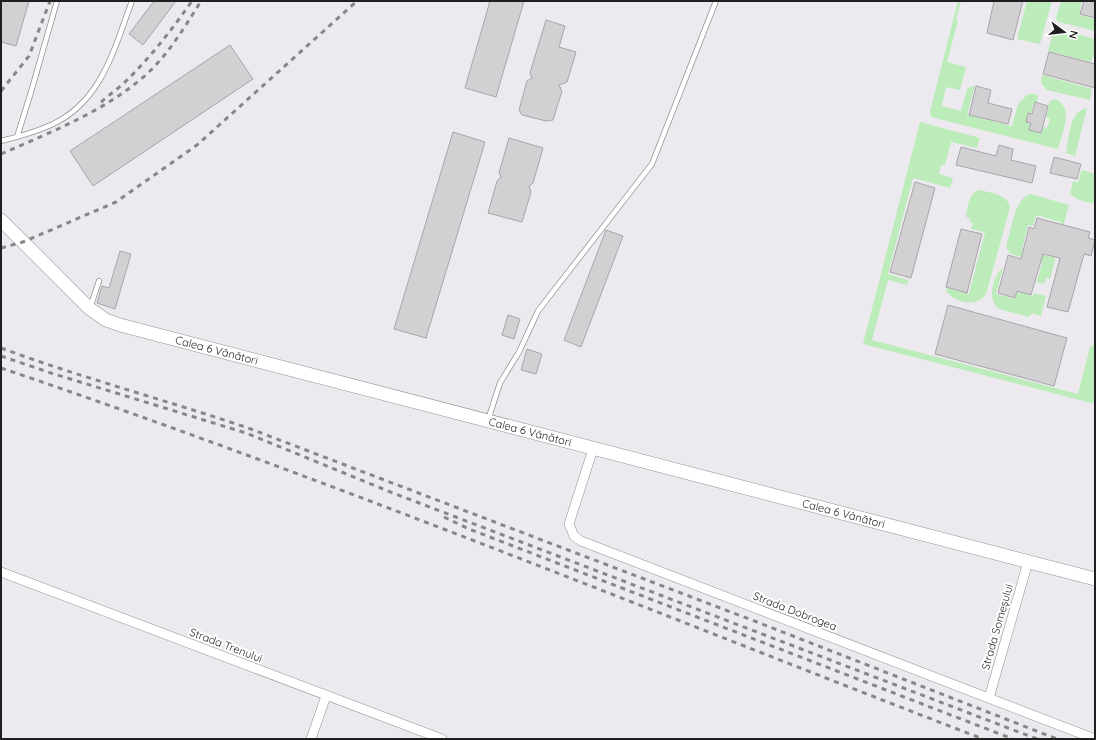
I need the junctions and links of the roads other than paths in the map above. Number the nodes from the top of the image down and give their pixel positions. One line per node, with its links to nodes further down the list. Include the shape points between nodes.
1 (57, 1): 4 (lane)
2 (132, 1): 4 (lane, via 109,62 87,100 52,125)
3 (716, 1): 9 (lane, via 652,164 538,311 519,352 500,383)
4 (17, 137): 5 (lane)
5 (1, 142)
6 (1, 220): 8 (main road, Calea 6 Vânători)
7 (99, 281): 8 (lane)
8 (90, 309): 9 (main road, Calea 6 Vânători, via 106,320 131,328)
9 (488, 421): 10 (main road, Calea 6 Vânători)
10 (593, 449): 11 (main road, Calea 6 Vânători); 15 (street, Strada Dobrogea, via 569,524 574,536 581,541)
11 (1028, 562): 13 (main road, Calea 6 Vânători); 15 (street, Strada Someșului)
12 (1, 572): 14 (street, Strada Trenului)
13 (1095, 579)
14 (326, 696): 16 (street); 17 (street, Strada Trenului)
15 (989, 698): 18 (street, Strada Dobrogea)
16 (311, 739)
17 (442, 739)
18 (1095, 739)

